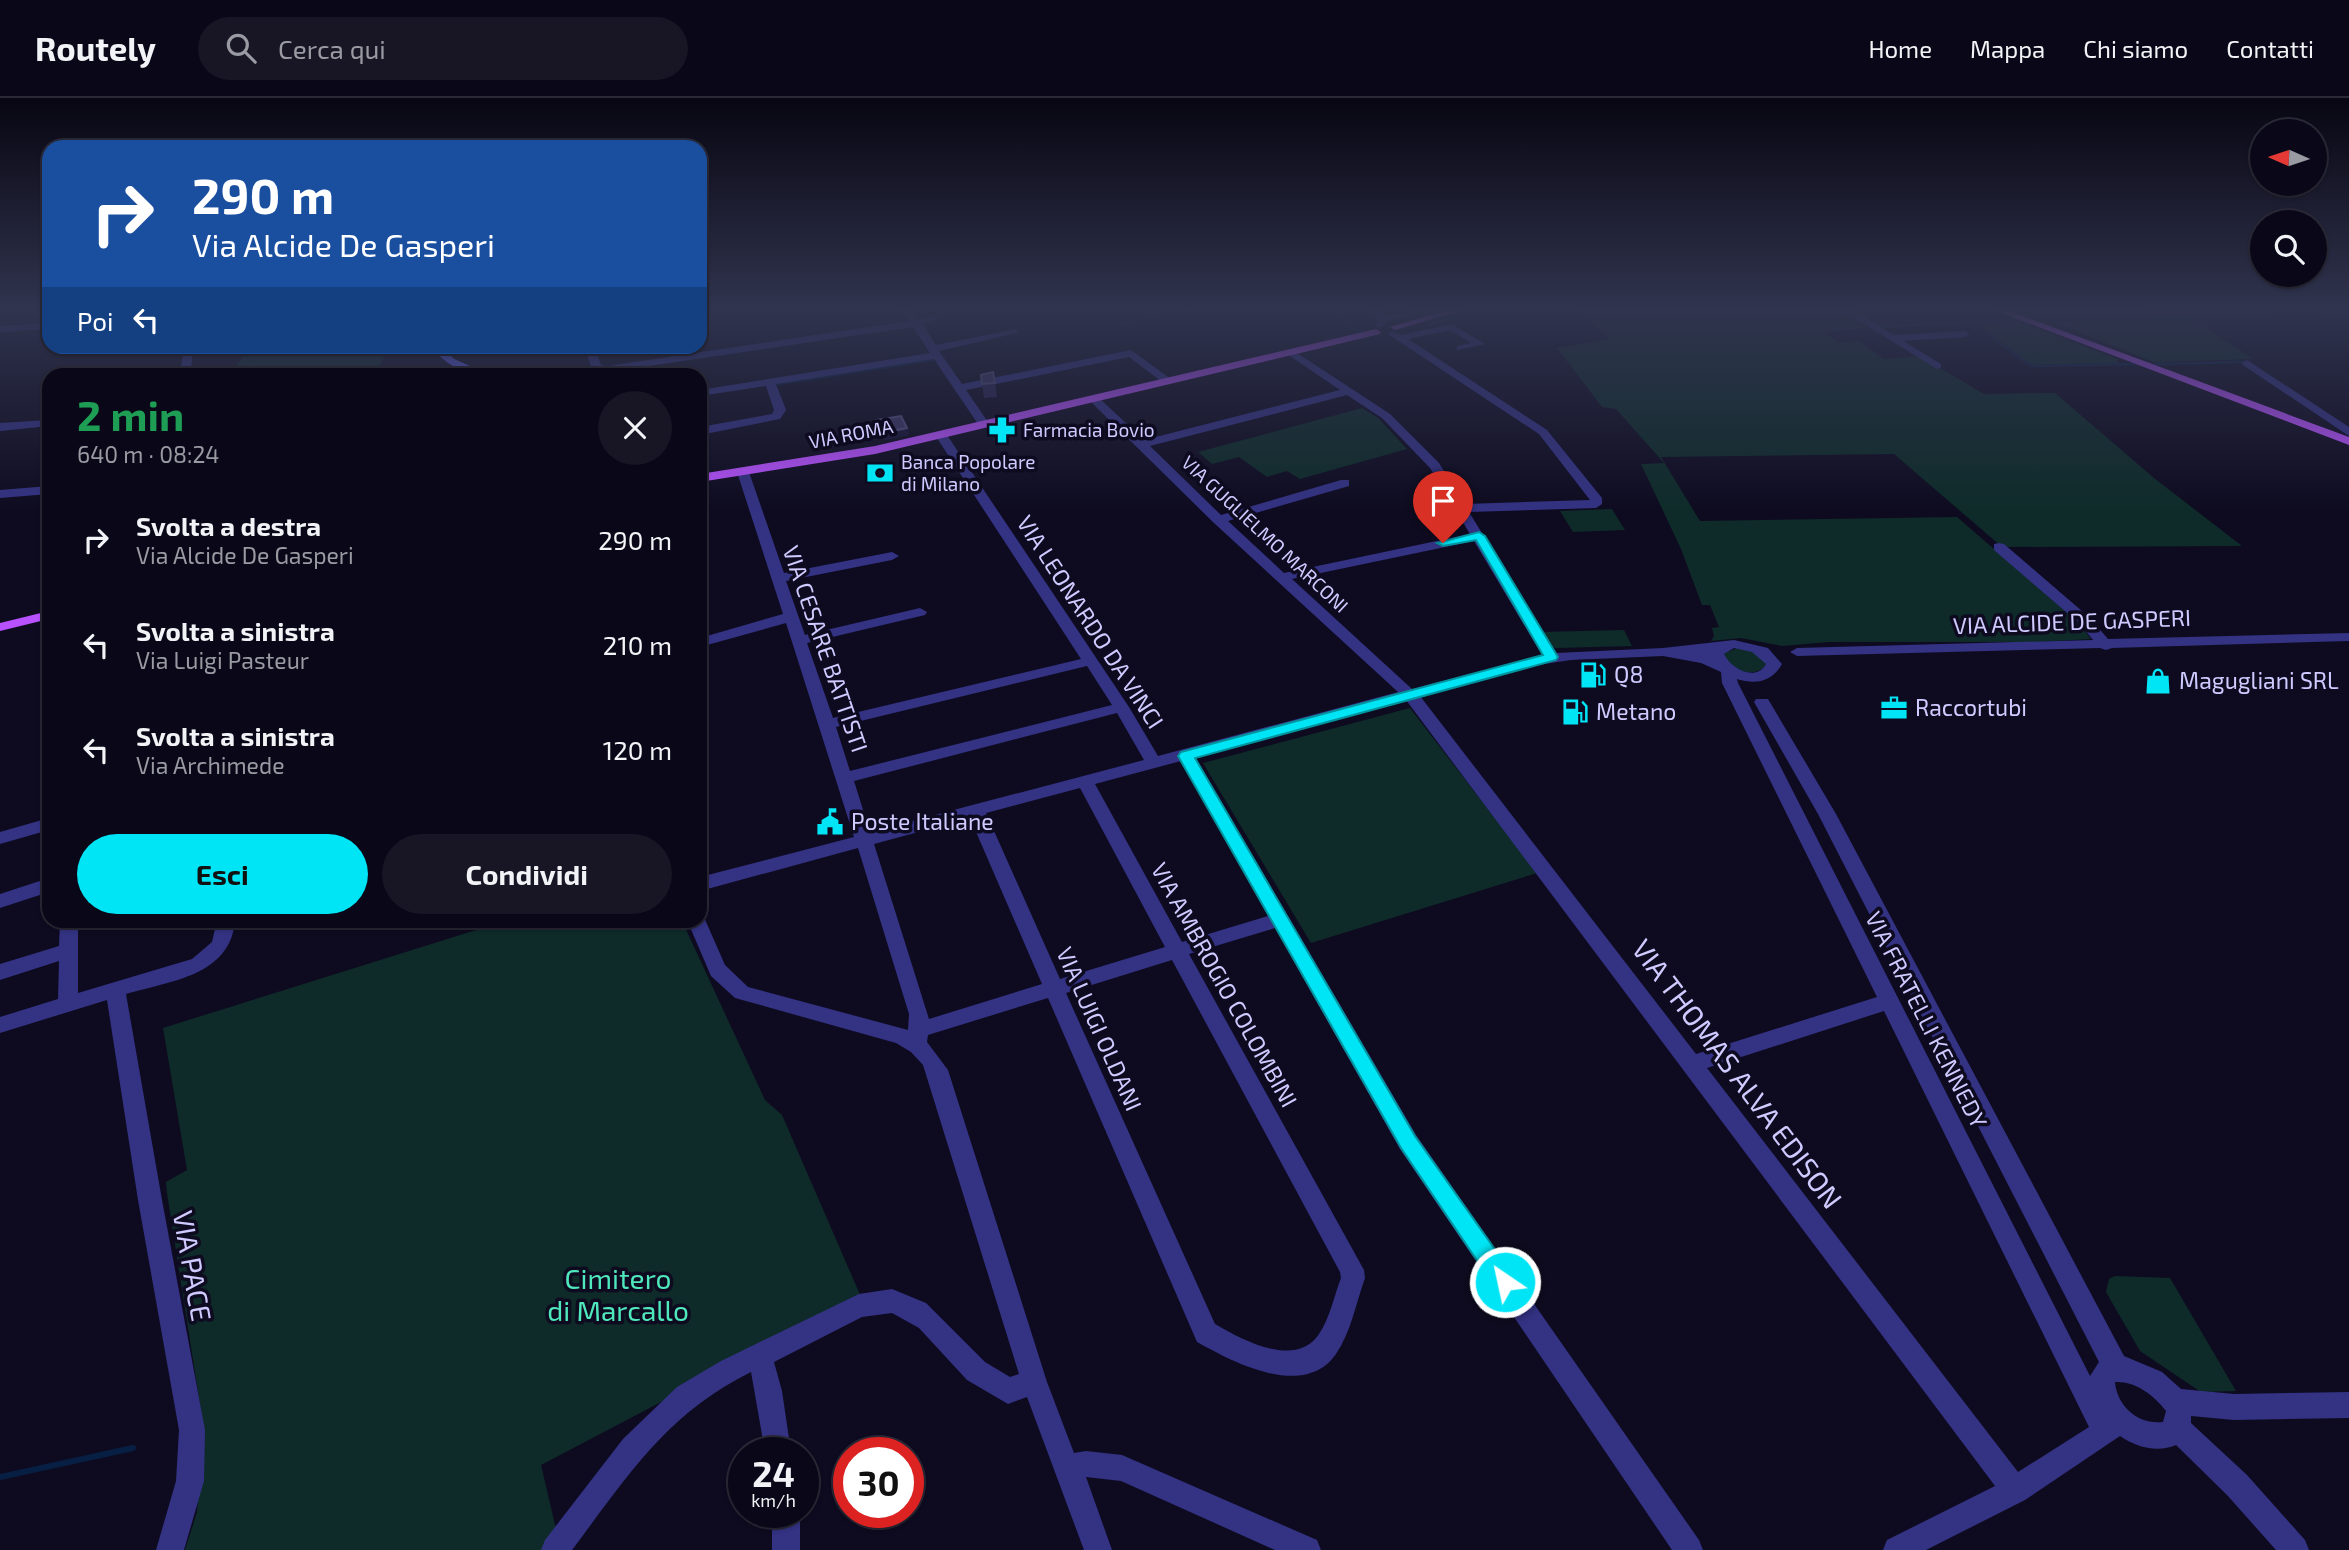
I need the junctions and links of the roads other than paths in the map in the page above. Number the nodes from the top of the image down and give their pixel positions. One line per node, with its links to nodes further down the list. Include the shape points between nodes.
1 (799, 377): 10 (street)
2 (952, 377): 12 (street)
3 (1014, 377): 12 (street)
4 (1162, 377): 11 (street)
5 (1190, 377): 11 (main road, VIA ROMA)
6 (1327, 377): 13 (street)
7 (1461, 377): 29 (street, via 1543,432 1596,498 1596,504)
8 (2177, 377): 22 (main road)
9 (2267, 377): 20 (street)
10 (770, 382): 14 (street); 19 (street, via 780,410 776,417)
11 (1169, 382): 15 (main road, VIA ROMA)
12 (959, 388): 17 (street)
13 (1348, 391): 23 (street); 29 (street, via 1386,416 1435,466)
14 (707, 392)
15 (1094, 399): 17 (main road, VIA ROMA); 23 (street, VIA GUGLIELMO MARCONI)
16 (42, 424): 18 (street)
17 (984, 425): 21 (main road, VIA ROMA)
18 (0, 427)
19 (707, 430)
20 (2349, 432)
21 (941, 435): 24 (main road, VIA ROMA); 49 (street, VIA LEONARDO DA VINCI)
22 (2349, 441)
23 (1140, 445): 30 (street, VIA GUGLIELMO MARCONI)
24 (743, 472): 25 (main road, VIA ROMA); 35 (street, VIA CESARE BATTISTI)
25 (707, 477)
26 (1345, 483): 30 (street)
27 (42, 491): 28 (street)
28 (0, 494)
29 (1462, 508): 31 (street)
30 (1219, 520): 34 (street, VIA GUGLIELMO MARCONI)
31 (1479, 536): 34 (street); 48 (street)
32 (1999, 547): 44 (street, via 2085,621)
33 (892, 556): 35 (street)
34 (1283, 577): 52 (street, VIA GUGLIELMO MARCONI)
35 (777, 579): 38 (street, VIA CESARE BATTISTI)
36 (920, 612): 42 (street)
37 (42, 617): 39 (main road)
38 (790, 617): 41 (street); 42 (street, VIA CESARE BATTISTI)
39 (0, 627)
40 (2349, 638): 44 (street, VIA ALCIDE DE GASPERI)
41 (707, 641)
42 (798, 641): 55 (street, VIA CESARE BATTISTI)
43 (1752, 646): 45 (street, VIA ALCIDE DE GASPERI); 47 (street, VIA ALCIDE DE GASPERI); 51 (street, via 1772,659)
44 (2106, 646): 47 (street, VIA ALCIDE DE GASPERI)
45 (1722, 647): 46 (street); 50 (street, via 1716,654)
46 (1663, 652): 48 (street); 50 (street, via 1705,659)
47 (1797, 652): 51 (street)
48 (1551, 657): 52 (street)
49 (1090, 661): 54 (street, VIA LEONARDO DA VINCI); 55 (street)
50 (1726, 669): 51 (street, via 1755,677); 53 (street, VIA FRATELLI KENNEDY); 76 (street, VIA FRATELLI KENNEDY)
51 (1772, 671): 53 (street)
52 (1411, 695): 56 (street); 80 (street, VIA THOMAS ALVA EDISON)
53 (1762, 702): 83 (street, VIA FRATELLI KENNEDY, via 1827,814)
54 (1121, 708): 57 (street, VIA LEONARDO DA VINCI); 58 (street)
55 (827, 724): 58 (street, VIA CESARE BATTISTI)
56 (1186, 756): 57 (street); 67 (street)
57 (1155, 764): 59 (street)
58 (844, 778): 63 (street, VIA CESARE BATTISTI)
59 (1085, 782): 60 (street); 72 (street, VIA AMBROGIO COLOMBINI)
60 (976, 811): 63 (street); 74 (street, VIA LUIGI OLDANI)
61 (42, 826): 62 (street)
62 (0, 838)
63 (863, 840): 64 (street); 79 (street, VIA CESARE BATTISTI)
64 (707, 882)
65 (42, 888): 66 (street)
66 (0, 901)
67 (1281, 919): 72 (street); 97 (street, via 1408,1142)
68 (69, 928): 71 (street)
69 (225, 928): 75 (street, via 212,957)
70 (699, 928): 79 (street, via 719,975 742,993 880,1030)
71 (69, 950): 73 (street); 77 (street)
72 (1178, 951): 74 (street); 81 (street, VIA AMBROGIO COLOMBINI, via 1353,1278 1322,1351 1304,1360 1274,1362 1233,1349 1206,1332)
73 (0, 972)
74 (1055, 988): 79 (street); 81 (street, VIA LUIGI OLDANI)
75 (116, 991): 77 (street); 92 (street, VIA PACE, via 192,1430 190,1481)
76 (1889, 1001): 80 (street); 87 (street, VIA FRATELLI KENNEDY)
77 (68, 1006): 78 (street)
78 (0, 1025)
79 (918, 1029): 84 (street, via 937,1070)
80 (1693, 1064): 90 (street, VIA THOMAS ALVA EDISON)
81 (1175, 1266)
82 (760, 1357): 84 (street, via 845,1313 876,1301 890,1301 921,1315 976,1371 1008,1391); 88 (street); 93 (street, via 678,1404 645,1435)
83 (2116, 1368): 86 (street, via 2148,1376); 87 (street, via 2107,1371 2101,1389)
84 (1034, 1382): 89 (street)
85 (2349, 1405): 86 (street, via 2234,1408)
86 (2176, 1415): 87 (street, via 2171,1434 2150,1436); 99 (street)
87 (2112, 1425): 90 (street)
88 (776, 1437)
89 (1068, 1467): 95 (street); 96 (street, via 1122,1468)
90 (2015, 1490): 98 (street)
91 (786, 1528): 94 (street)
92 (170, 1550)
93 (555, 1550)
94 (786, 1550)
95 (1098, 1550)
96 (1307, 1550)
97 (1689, 1550)
98 (1897, 1550)
99 (2295, 1550)

